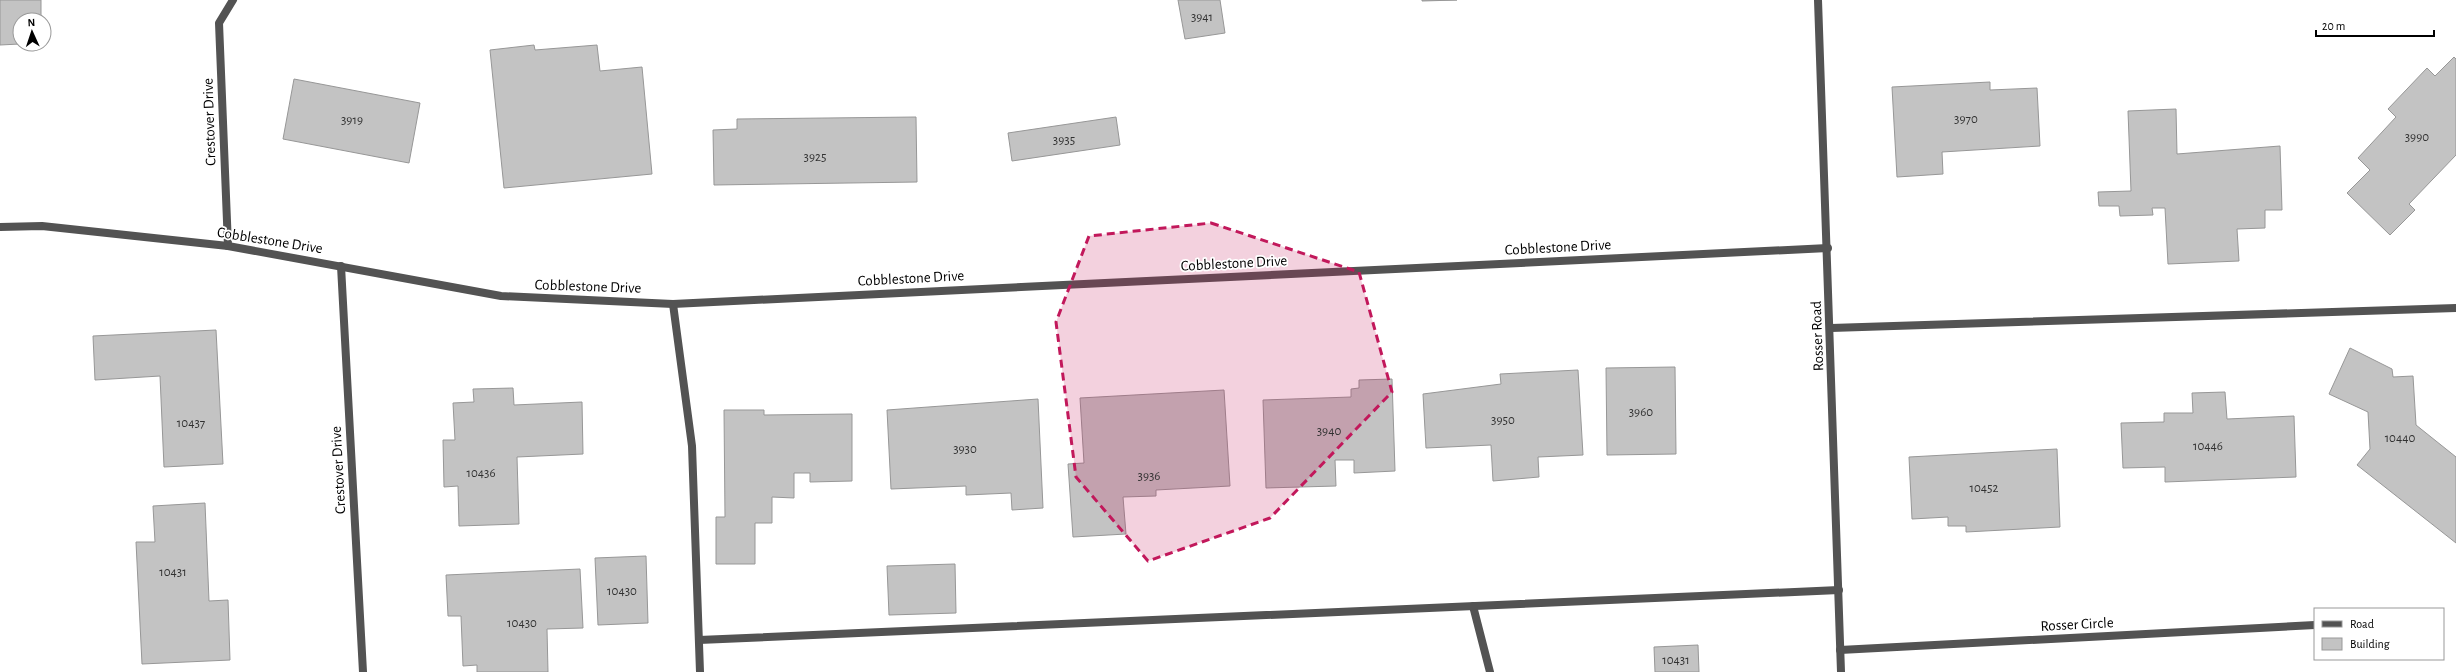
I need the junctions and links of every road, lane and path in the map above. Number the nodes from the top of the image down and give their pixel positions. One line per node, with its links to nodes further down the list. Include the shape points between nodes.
1 (233, 0): 4 (street, Crestover Drive, via 219,23)
2 (1818, 0): 5 (street, Rosser Road)
3 (0, 228): 4 (street, Cobblestone Drive, via 42,226)
4 (228, 246): 6 (street, Cobblestone Drive)
5 (1828, 248): 7 (street, Cobblestone Drive); 9 (street, Rosser Road)
6 (341, 266): 7 (street, Cobblestone Drive, via 501,296); 15 (street, Crestover Drive)
7 (673, 304): 13 (street, via 692,446)
8 (2456, 308): 9 (street)
9 (1831, 328): 10 (street, Rosser Road)
10 (1838, 590): 11 (street); 14 (street, Rosser Road)
11 (1473, 606): 13 (street); 17 (street)
12 (2314, 625): 14 (street, Rosser Circle)
13 (699, 640): 16 (street)
14 (1840, 650): 18 (street, Rosser Road)
15 (363, 672)
16 (700, 672)
17 (1490, 672)
18 (1841, 672)

